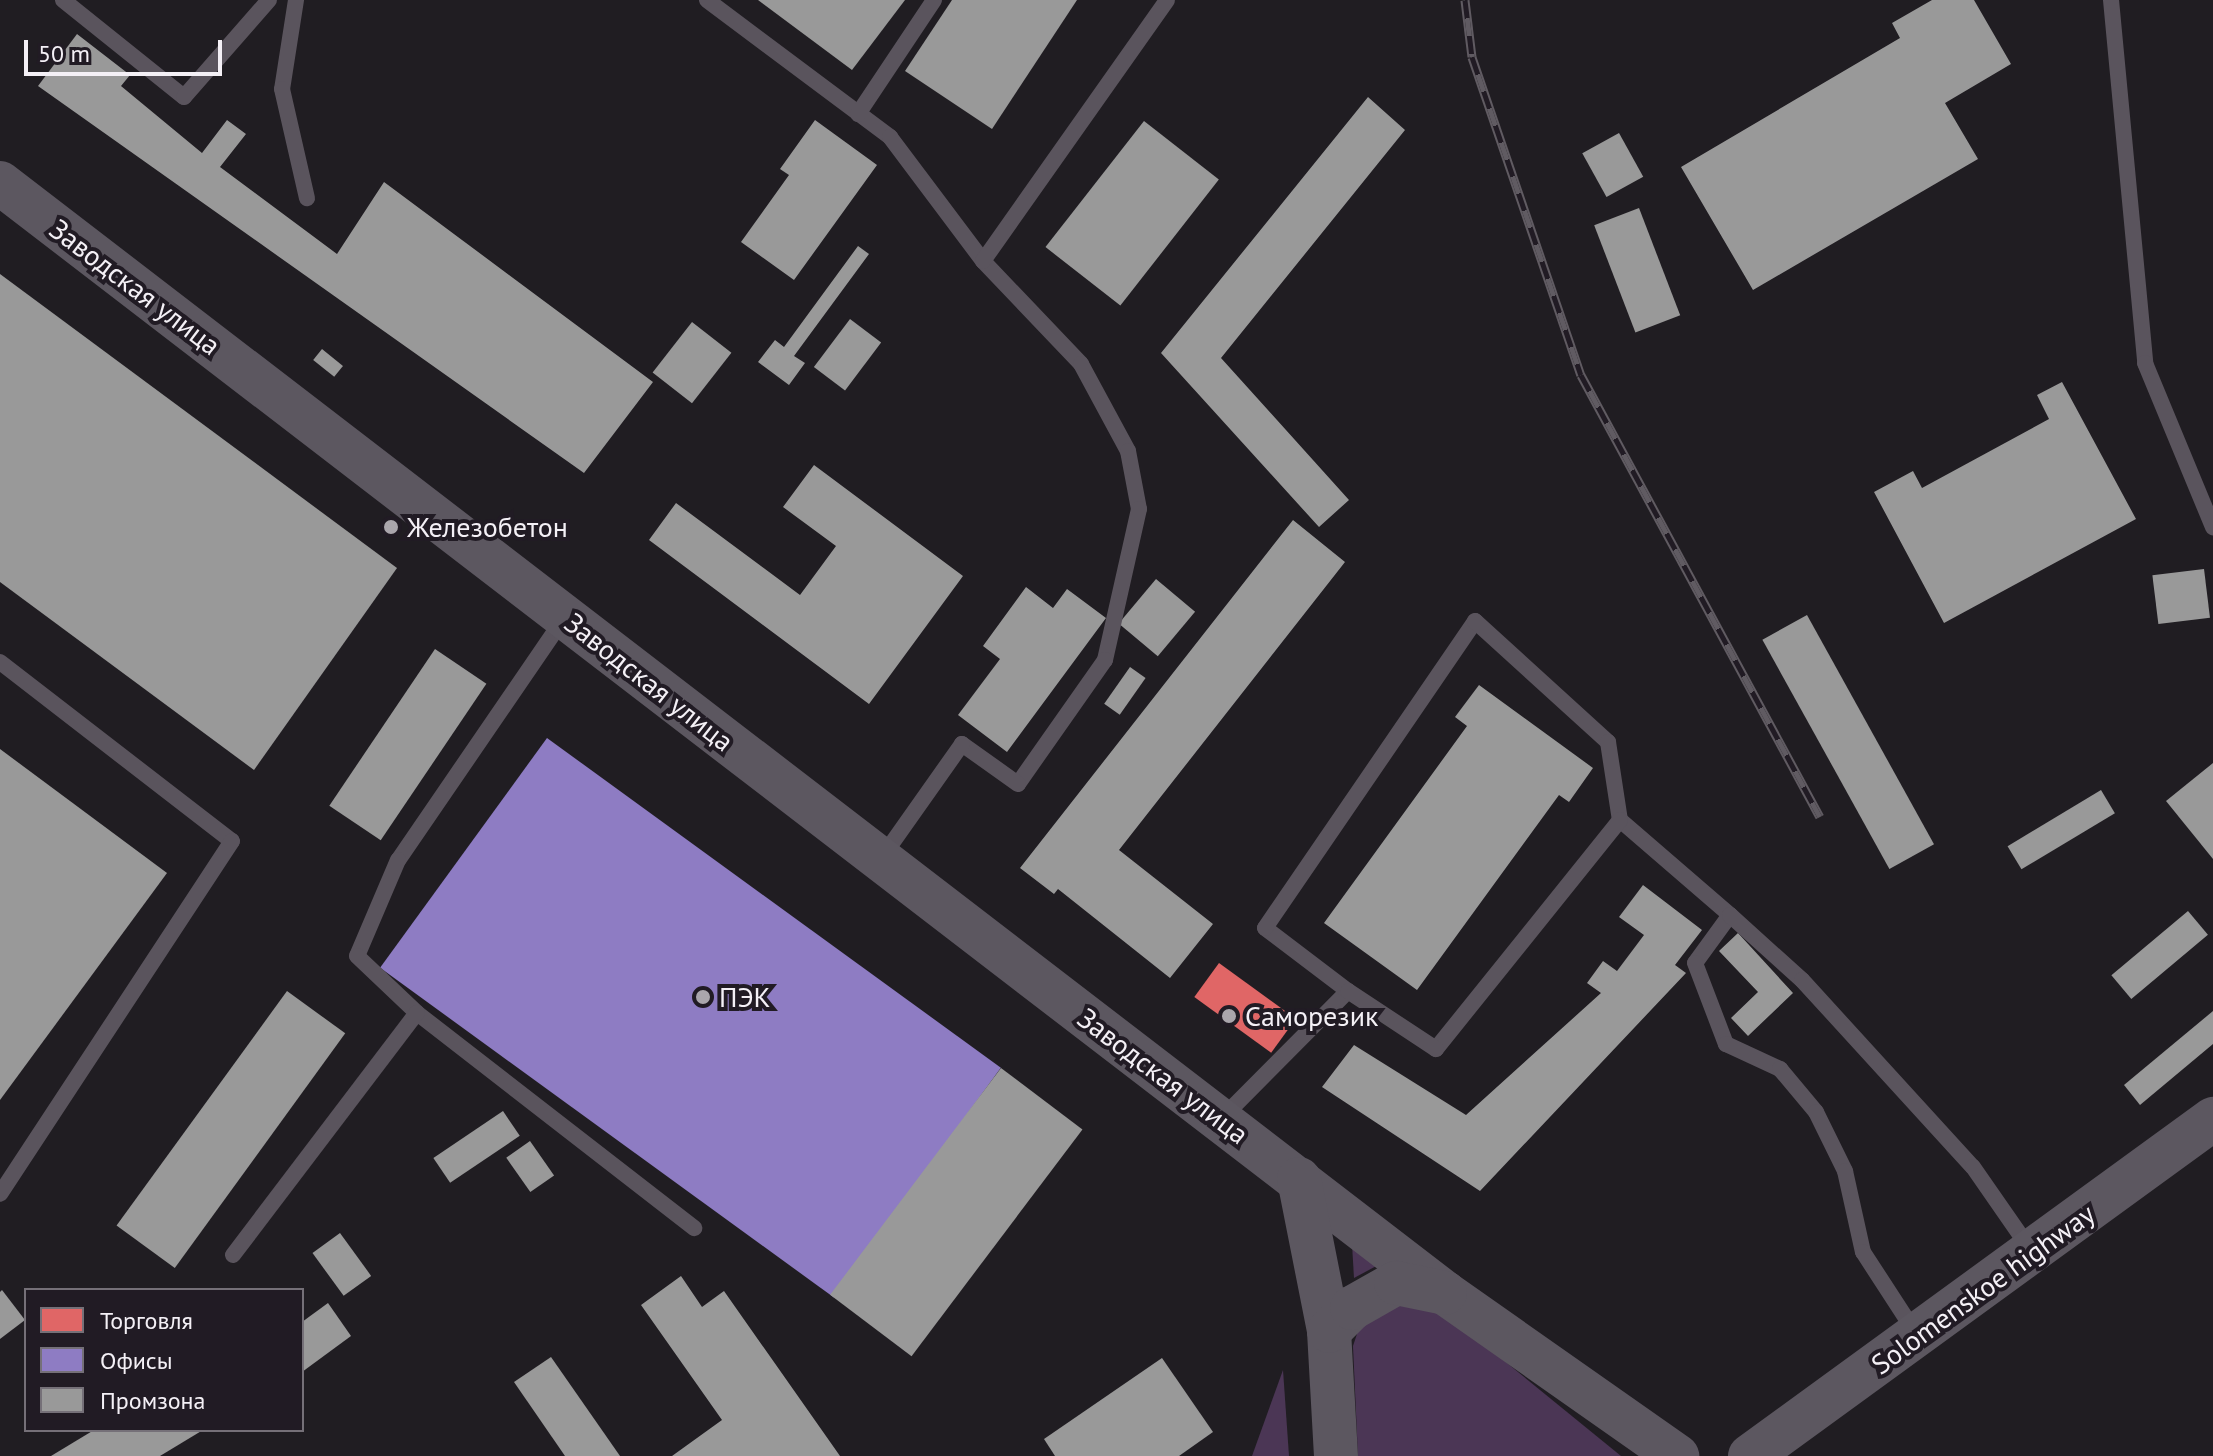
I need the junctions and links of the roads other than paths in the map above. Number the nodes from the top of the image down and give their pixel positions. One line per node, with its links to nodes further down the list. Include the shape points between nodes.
1 (63, 0): 2 (lane, via 184,97)
2 (269, 0)
3 (296, 0): 10 (lane, via 282,89)
4 (707, 0): 8 (lane)
5 (934, 0): 8 (lane)
6 (1167, 0): 11 (lane)
7 (2111, 0): 12 (lane, via 2145,363)
8 (858, 114): 11 (lane, via 890,137)
9 (0, 183): 13 (main road, Заводская улица)
10 (307, 198)
11 (983, 261): 16 (lane, via 1081,364 1128,451 1139,509 1105,660 1018,784 962,744)
12 (2213, 527)
13 (565, 616): 16 (main road, Заводская улица); 19 (lane, via 398,860 357,956)
14 (0, 662): 23 (lane, via 232,841)
15 (1620, 820): 17 (lane); 18 (lane, via 1436,1049); 18 (lane, via 1608,742 1475,621 1265,928)
16 (879, 862): 20 (main road, Заводская улица)
17 (1730, 915): 25 (lane, via 1802,980 1973,1167); 29 (lane, via 1695,963 1726,1044 1780,1069 1816,1112 1845,1171 1863,1252)
18 (1348, 991): 20 (lane)
19 (417, 1013): 24 (lane); 26 (lane)
20 (1220, 1119): 22 (main road, Заводская улица)
21 (2213, 1119): 25 (main road, Solomenskoe highway)
22 (1299, 1179): 27 (main road, Заводская улица); 28 (main road)
23 (0, 1194)
24 (694, 1228)
25 (2033, 1254): 29 (main road, Solomenskoe highway)
26 (233, 1255)
27 (1445, 1293): 28 (main road, via 1396,1283 1352,1308); 30 (main road, Заводская улица)
28 (1329, 1331): 31 (main road)
29 (1918, 1338): 32 (main road, Solomenskoe highway)
30 (1656, 1450)
31 (1336, 1456)
32 (1750, 1456)

